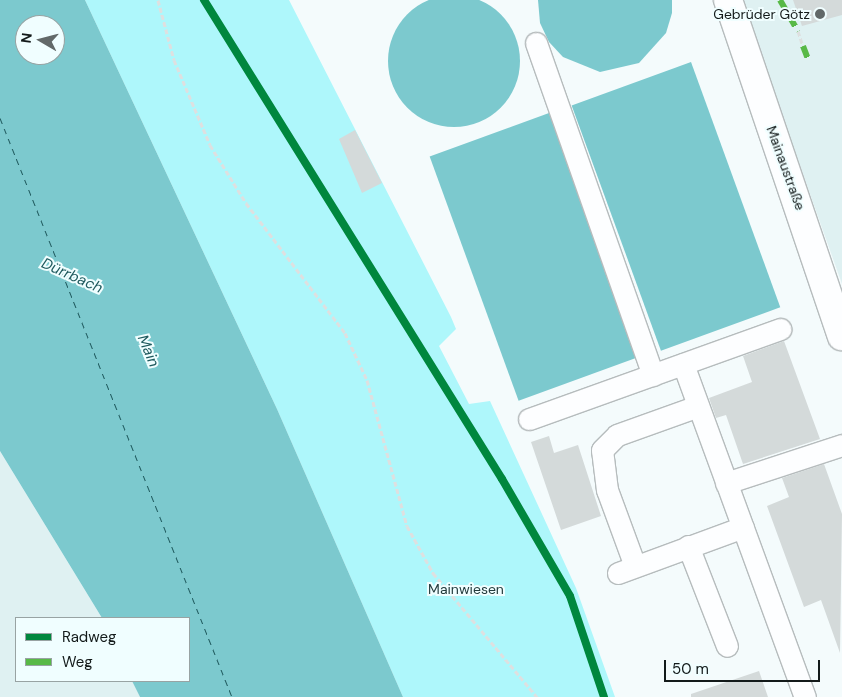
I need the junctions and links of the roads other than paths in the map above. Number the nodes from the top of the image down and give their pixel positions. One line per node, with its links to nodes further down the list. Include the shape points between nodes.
1 (728, 0): 4 (main road, Mainaustraße)
2 (536, 43): 6 (lane)
3 (780, 329): 5 (lane)
4 (842, 336)
5 (683, 364): 6 (lane); 7 (lane)
6 (653, 375): 8 (lane)
7 (698, 406): 10 (lane); 12 (lane, via 618,435 602,450 607,490 626,570)
8 (529, 419)
9 (842, 445): 10 (lane)
10 (726, 483): 11 (lane)
11 (743, 527): 12 (lane); 14 (lane)
12 (688, 546): 13 (lane)
13 (727, 646)
14 (805, 697)

